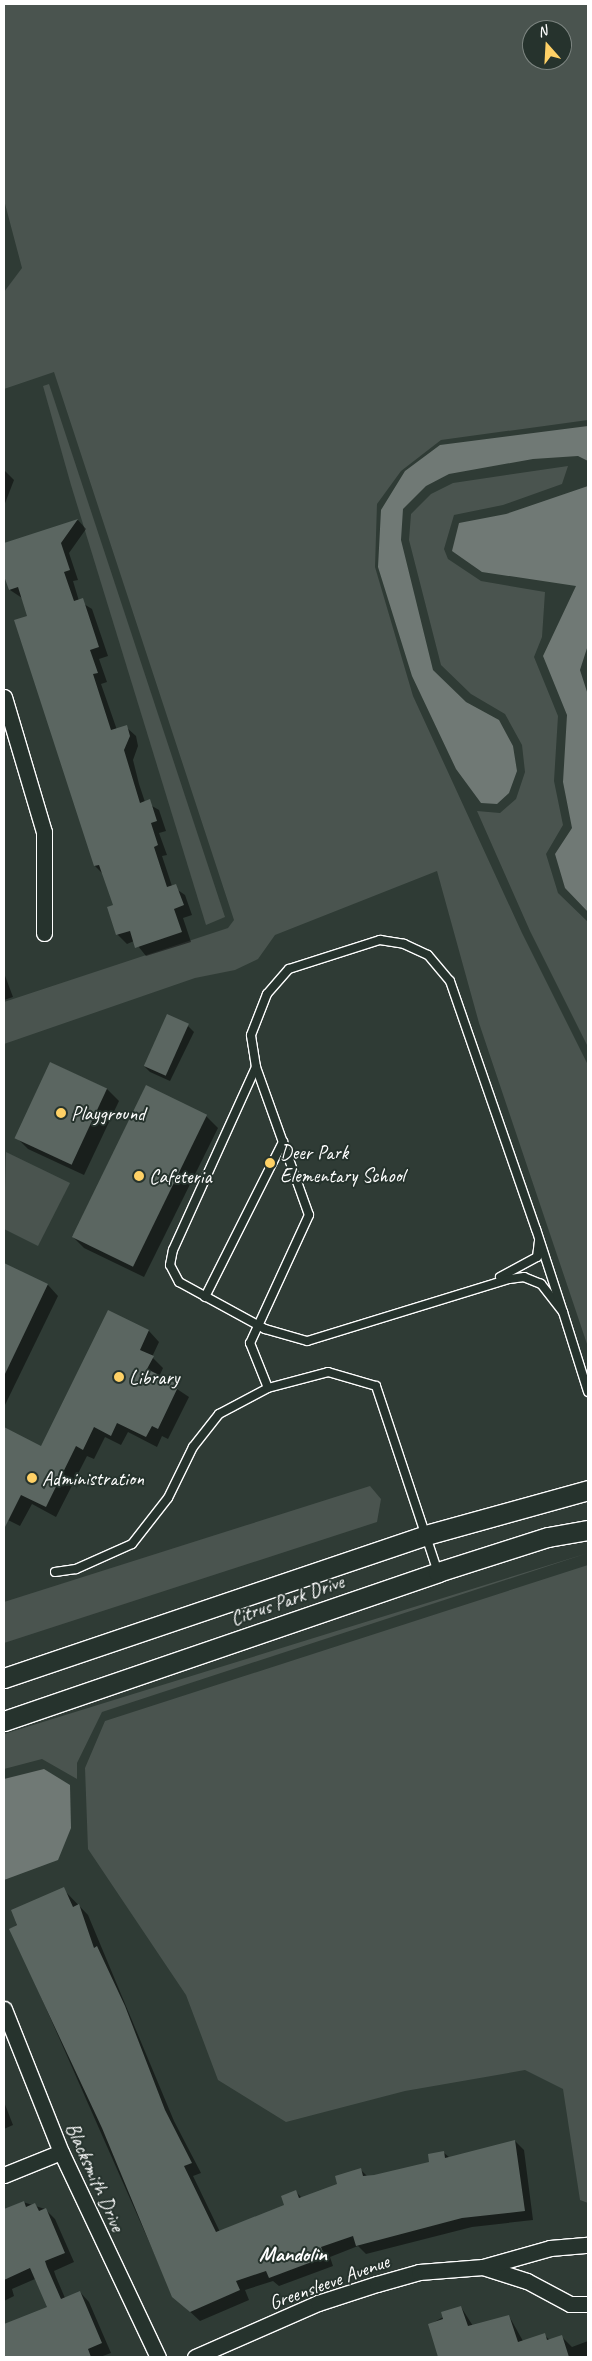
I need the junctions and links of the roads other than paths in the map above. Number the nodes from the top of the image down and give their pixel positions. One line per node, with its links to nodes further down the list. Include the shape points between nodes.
1 (4, 697): 2 (street, via 44,832)
2 (44, 933)
3 (256, 1067): 4 (lane); 5 (lane, via 251,1035 267,994 290,969 380,940 404,944 428,956 450,981); 7 (lane, via 173,1250 170,1265 179,1282)
4 (283, 1142): 7 (lane); 9 (lane, via 309,1215)
5 (539, 1238): 6 (lane, via 536,1257); 8 (lane)
6 (476, 1290): 8 (lane, via 524,1277 541,1284); 9 (lane, via 307,1341)
7 (205, 1297): 9 (lane)
8 (563, 1312): 11 (lane)
9 (256, 1324): 10 (lane, via 250,1343)
10 (268, 1388): 14 (lane, via 328,1372 376,1386); 15 (lane, via 219,1414 193,1447 168,1498 132,1544 76,1569)
11 (588, 1392)
12 (588, 1490): 14 (street, Citrus Park Drive)
13 (588, 1530): 16 (street, Citrus Park Drive, via 548,1538)
14 (426, 1535): 16 (lane); 17 (street, Citrus Park Drive)
15 (55, 1572)
16 (438, 1572): 18 (street, Citrus Park Drive)
17 (4, 1678)
18 (4, 1721)
19 (4, 2009): 20 (street, Blacksmith Drive)
20 (61, 2152): 21 (street); 25 (street, Blacksmith Drive)
21 (4, 2175)
22 (588, 2245): 23 (street, Greensleeve Avenue, via 550,2248)
23 (483, 2267): 24 (street, Greensleeve Avenue, via 527,2282 570,2304); 26 (street, Greensleeve Avenue, via 419,2272 377,2284 318,2303)
24 (588, 2304)
25 (158, 2357)
26 (195, 2357)

